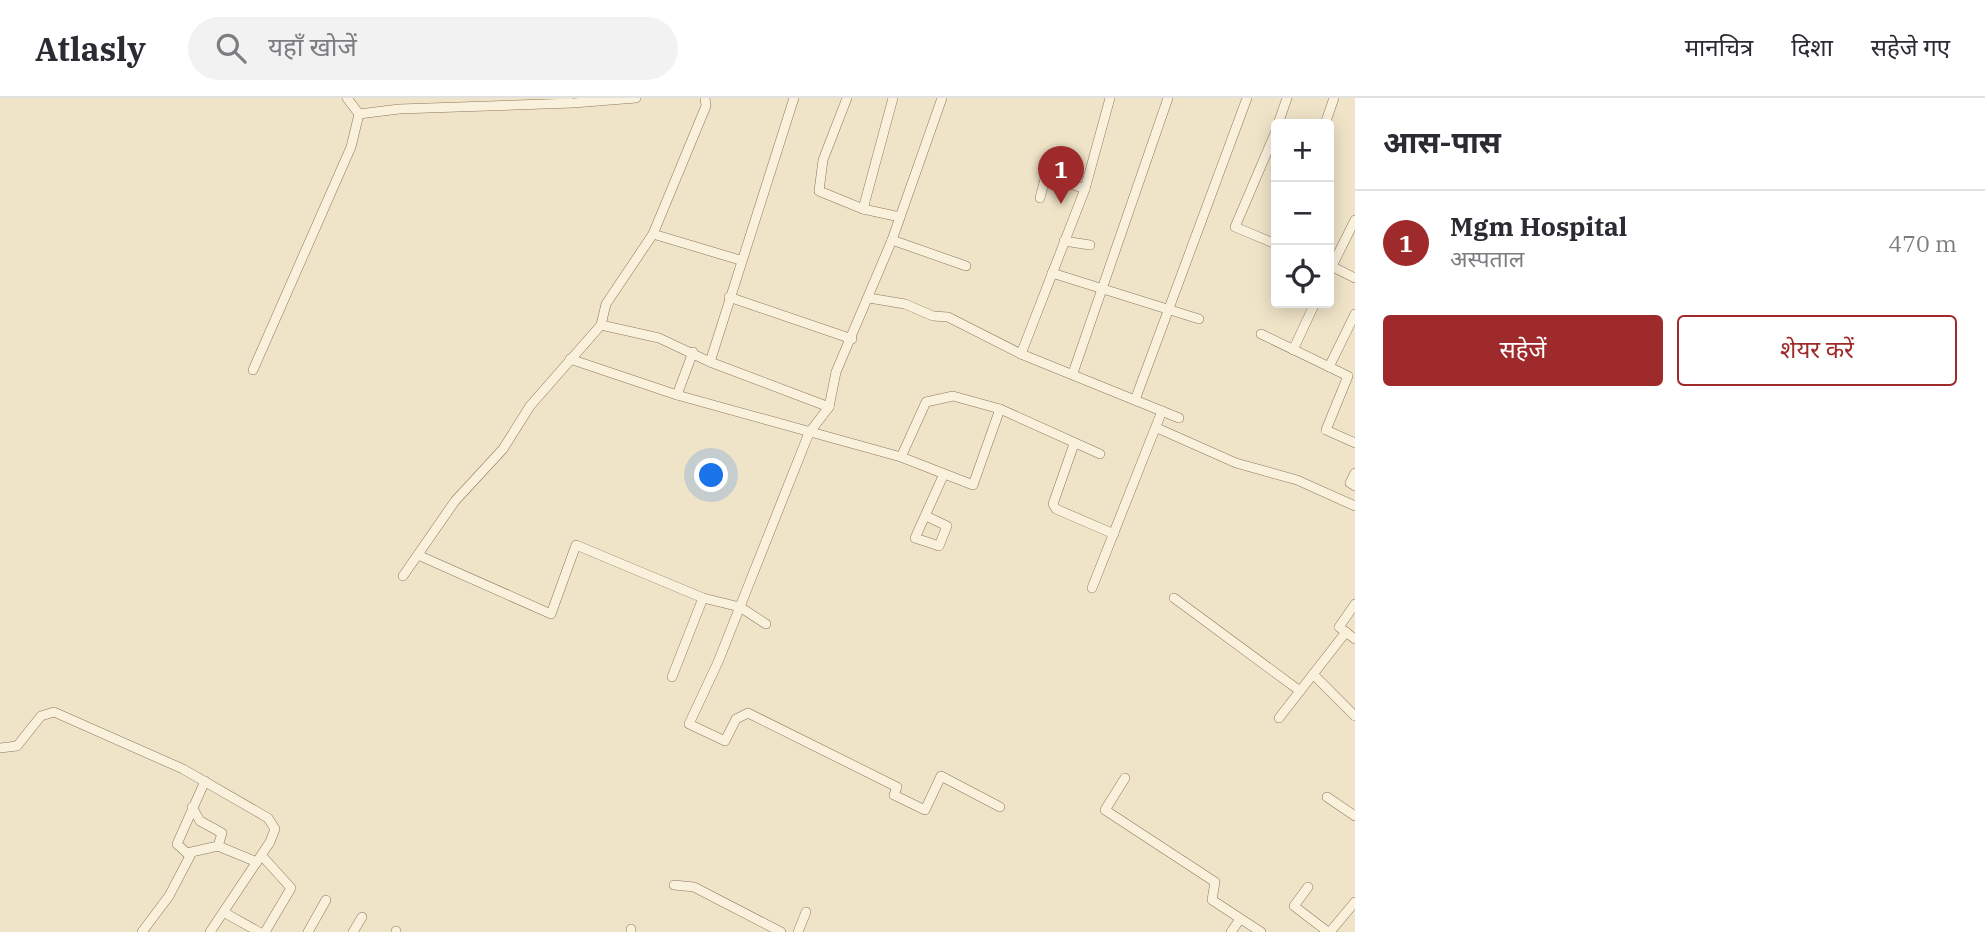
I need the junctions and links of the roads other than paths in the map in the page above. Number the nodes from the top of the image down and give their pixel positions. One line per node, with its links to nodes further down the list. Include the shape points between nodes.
1 (347, 98): 13 (street)
2 (636, 98): 13 (street, via 399,108)
3 (705, 98): 22 (street, via 706,107)
4 (794, 98): 27 (street)
5 (847, 98): 19 (street, via 823,160 819,191)
6 (893, 98): 19 (street)
7 (942, 98): 20 (street)
8 (1110, 98): 17 (street)
9 (1168, 98): 33 (street)
10 (1247, 98): 36 (street)
11 (1287, 98): 14 (street)
12 (1334, 98): 15 (street)
13 (359, 114): 49 (street, via 351,148)
14 (1281, 119)
15 (1327, 119)
16 (1271, 143): 25 (street, via 1235,227)
17 (1085, 189): 18 (street, via 1046,175); 24 (street)
18 (1040, 198)
19 (863, 209): 20 (street)
20 (900, 217): 23 (street)
21 (1355, 220): 28 (street)
22 (653, 234): 27 (street); 40 (street, via 606,304)
23 (892, 240): 29 (street); 35 (street)
24 (1064, 241): 26 (street); 31 (street)
25 (1271, 242)
26 (1090, 245)
27 (740, 260): 34 (street)
28 (1334, 260)
29 (966, 266)
30 (1334, 270): 32 (street)
31 (1052, 273): 33 (street); 45 (street)
32 (1355, 278)
33 (1103, 286): 36 (street); 50 (street)
34 (729, 297): 42 (street); 47 (street)
35 (869, 298): 42 (street); 45 (street, via 948,317)
36 (1167, 308): 39 (street); 53 (street)
37 (1313, 308): 43 (street)
38 (1355, 314): 48 (street)
39 (1199, 319)
40 (601, 325): 44 (street, via 659,338); 46 (street)
41 (1261, 334): 43 (street)
42 (852, 339): 54 (street, via 836,372)
43 (1293, 349): 48 (street)
44 (693, 352): 47 (street); 52 (street)
45 (1021, 354): 50 (street)
46 (570, 359): 52 (street); 70 (street, via 530,406 503,449 455,501)
47 (710, 362): 54 (street)
48 (1329, 367): 51 (street)
49 (253, 370)
50 (1073, 373): 53 (street)
51 (1351, 378): 60 (street, via 1326,430)
52 (677, 395): 59 (street)
53 (1135, 400): 56 (street)
54 (829, 407): 59 (street)
55 (1000, 409): 61 (street); 63 (street, via 953,397 926,402); 65 (street, via 973,485)
56 (1162, 411): 57 (street); 58 (street)
57 (1179, 418)
58 (1157, 428): 67 (street, via 1236,463 1297,480); 69 (street)
59 (809, 433): 63 (street); 76 (street)
60 (1355, 443)
61 (1074, 444): 62 (street); 69 (street, via 1053,504)
62 (1100, 454)
63 (901, 457): 65 (street)
64 (1355, 473): 66 (street, via 1350,483)
65 (943, 476): 68 (street)
66 (1355, 486)
67 (1355, 506)
68 (926, 516)
69 (1114, 534): 72 (street)
70 (418, 555): 71 (street); 73 (street, via 551,614 576,545)
71 (403, 576)
72 (1092, 588)
73 (702, 598): 76 (street); 81 (street)
74 (1174, 598): 82 (street)
75 (1355, 604): 78 (street, via 1339,626)
76 (740, 607): 77 (street); 90 (street, via 689,724 725,741 736,719 748,713 897,787 894,795 925,810 941,776)
77 (766, 624)
78 (1346, 632): 79 (street); 80 (street)
79 (1355, 639)
80 (1313, 674): 82 (street); 83 (street)
81 (672, 677)
82 (1300, 691): 84 (street)
83 (1355, 716)
84 (1279, 718)
85 (0, 748): 87 (street, via 17,746 41,716 54,712)
86 (1125, 778): 102 (street, via 1105,810 1215,882 1212,900)
87 (205, 781): 89 (street); 94 (street, via 274,824)
88 (1327, 797): 91 (street)
89 (192, 807): 92 (street, via 200,821 222,834); 93 (street, via 177,844)
90 (1000, 807)
91 (1355, 816)
92 (218, 846): 93 (street); 94 (street)
93 (187, 853): 103 (street, via 190,856 169,896)
94 (259, 859): 100 (street); 106 (street, via 291,888)
95 (674, 885): 109 (street, via 694,887)
96 (1308, 887): 113 (street, via 1294,906)
97 (326, 900): 107 (street)
98 (1355, 902): 113 (street)
99 (806, 912): 110 (street)
100 (225, 913): 104 (street); 105 (street)
101 (362, 917): 108 (street)
102 (1240, 919): 111 (street); 112 (street)
103 (142, 932)
104 (210, 932)
105 (260, 932)
106 (265, 932)
107 (308, 932)
108 (353, 932)
109 (781, 932)
110 (798, 932)
111 (1231, 932)
112 (1261, 932)
113 (1329, 932)

